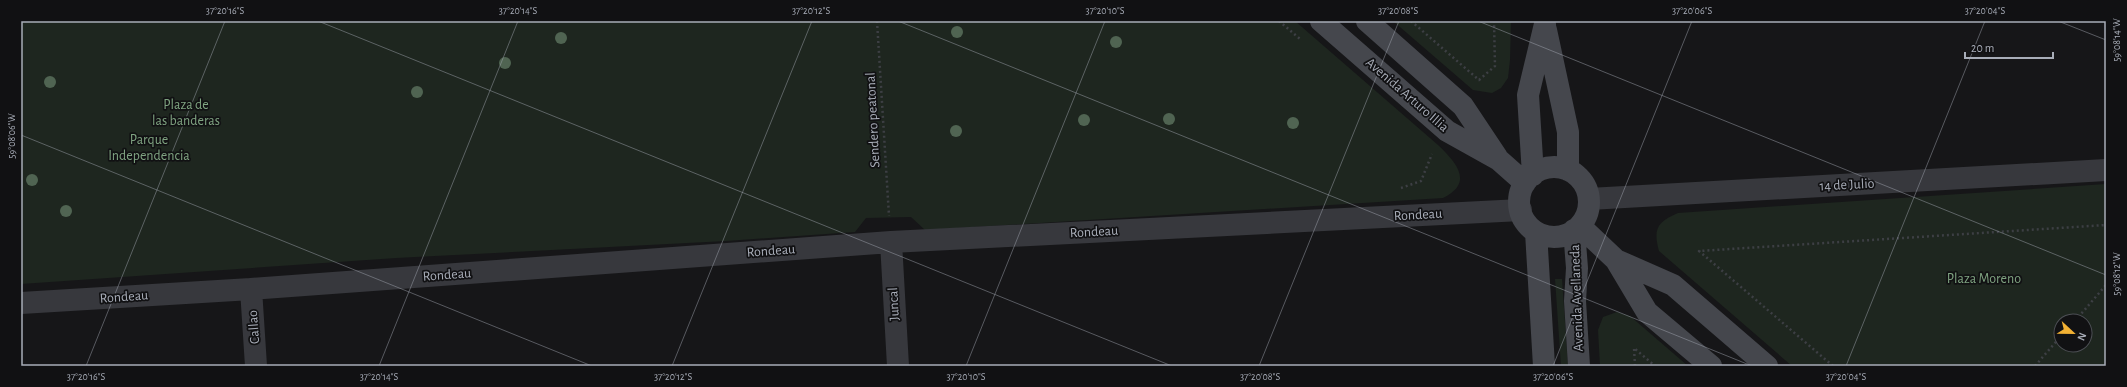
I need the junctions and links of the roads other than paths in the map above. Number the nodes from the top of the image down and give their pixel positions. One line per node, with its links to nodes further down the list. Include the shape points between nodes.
1 (1321, 21): 4 (street, Avenida Arturo Illia, via 1447,131)
2 (1367, 21): 4 (street, Avenida Arturo Illia, via 1463,106)
3 (1545, 22): 5 (street, via 1568,132); 7 (street, via 1528,95)
4 (1499, 160): 7 (street, Avenida Arturo Illia)
5 (1568, 170): 7 (street, via 1549,168); 8 (street, via 1578,176 1585,186)
6 (2106, 170): 8 (street, 14 de Julio)
7 (1529, 179): 9 (street, via 1521,191)
8 (1589, 199): 10 (street, Avenida Avellaneda, via 1587,212)
9 (1521, 210): 11 (street, via 1527,224); 12 (street, Rondeau)
10 (1577, 228): 11 (street, Avenida Avellaneda, via 1564,236 1554,237); 13 (street); 19 (street, Avenida Avellaneda, via 1575,301)
11 (1536, 232): 18 (street)
12 (891, 242): 14 (street, Rondeau); 17 (street, Juncal)
13 (1616, 260): 20 (street, via 1647,312); 21 (street, via 1673,285)
14 (251, 289): 15 (street, Rondeau); 16 (street, Callao)
15 (21, 303)
16 (256, 366)
17 (898, 366)
18 (1544, 366)
19 (1579, 366)
20 (1711, 366)
21 (1767, 366)

